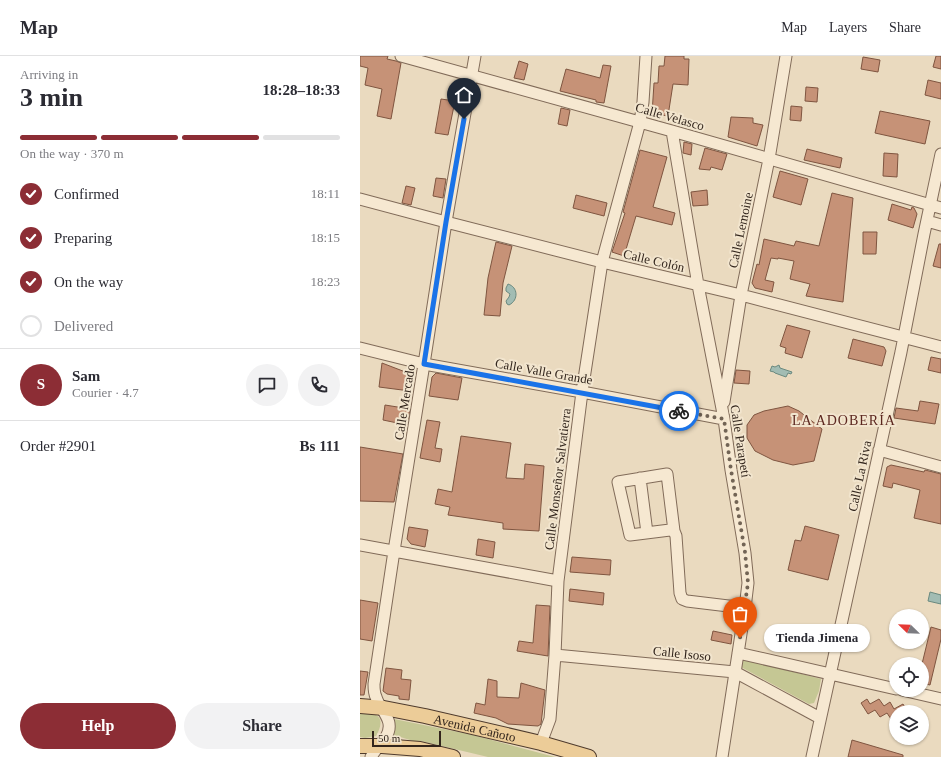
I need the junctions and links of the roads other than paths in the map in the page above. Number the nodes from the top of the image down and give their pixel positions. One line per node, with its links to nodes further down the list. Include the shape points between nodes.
1 (401, 56): 5 (street, Calle Velasco)
2 (475, 56): 5 (street, Calle Mercado)
3 (646, 56): 6 (street, Calle Monseñor Salvatierra)
4 (786, 56): 9 (street, Calle Lemoine)
5 (472, 76): 6 (street, Calle Velasco); 13 (street, Calle Mercado)
6 (640, 122): 7 (street, Calle Velasco); 15 (street, Calle Monseñor Salvatierra)
7 (672, 131): 9 (street, Calle Velasco); 16 (street, Calle Parapetí)
8 (941, 154): 11 (street, Calle La Riva)
9 (769, 159): 11 (street, Calle Velasco); 17 (street, Calle Lemoine)
10 (360, 199): 13 (street, Calle Colón)
11 (936, 207): 12 (street, Calle La Riva)
12 (927, 221): 14 (street); 18 (street, Calle La Riva)
13 (446, 222): 15 (street, Calle Colón); 21 (street, Calle Mercado)
14 (941, 225)
15 (602, 262): 16 (street, Calle Colón); 22 (street, Calle Monseñor Salvatierra)
16 (698, 285): 17 (street, Calle Colón); 23 (street, Calle Parapetí)
17 (741, 295): 18 (street, Calle Colón); 23 (street, Calle Lemoine)
18 (904, 338): 19 (street, Calle Colón); 24 (street, Calle La Riva)
19 (941, 347)
20 (360, 348): 21 (street, Calle Valle Grande)
21 (424, 364): 22 (street, Calle Valle Grande); 30 (street, Calle Mercado)
22 (582, 392): 23 (street, Calle Valle Grande); 31 (street, Calle Monseñor Salvatierra)
23 (723, 415): 32 (street, Calle Parapetí, via 745,552 748,583)
24 (879, 450): 25 (street); 36 (street, Calle La Riva)
25 (941, 467)
26 (640, 478): 27 (street, via 667,474); 28 (street); 28 (street, via 618,482 630,535)
27 (674, 531): 28 (street); 32 (street, via 682,599)
28 (647, 533)
29 (360, 545): 30 (street)
30 (394, 551): 31 (street); 41 (street, Calle Mercado, via 374,684 376,697)
31 (558, 581): 34 (street, Calle Monseñor Salvatierra)
32 (745, 608): 33 (street, Calle Parapetí)
33 (738, 653): 35 (street, Calle Parapetí); 36 (street)
34 (555, 655): 35 (street, Calle Isoso); 43 (street, Calle Monseñor Salvatierra, via 550,719)
35 (735, 672): 42 (street, Calle Isoso); 48 (street, Calle Parapetí)
36 (830, 674): 37 (street); 42 (street, Calle La Riva)
37 (889, 687)
38 (929, 696): 39 (street)
39 (941, 699)
40 (360, 706): 41 (main road, Avenida Cañoto)
41 (382, 708): 43 (main road, Avenida Cañoto); 45 (street, Calle Mercado, via 389,723 386,736)
42 (820, 718): 49 (street, Calle La Riva)
43 (542, 743): 47 (main road, Avenida Cañoto)
44 (360, 746): 45 (main road)
45 (374, 752): 46 (main road, via 420,750)
46 (453, 757)
47 (589, 757)
48 (722, 757)
49 (812, 757)

